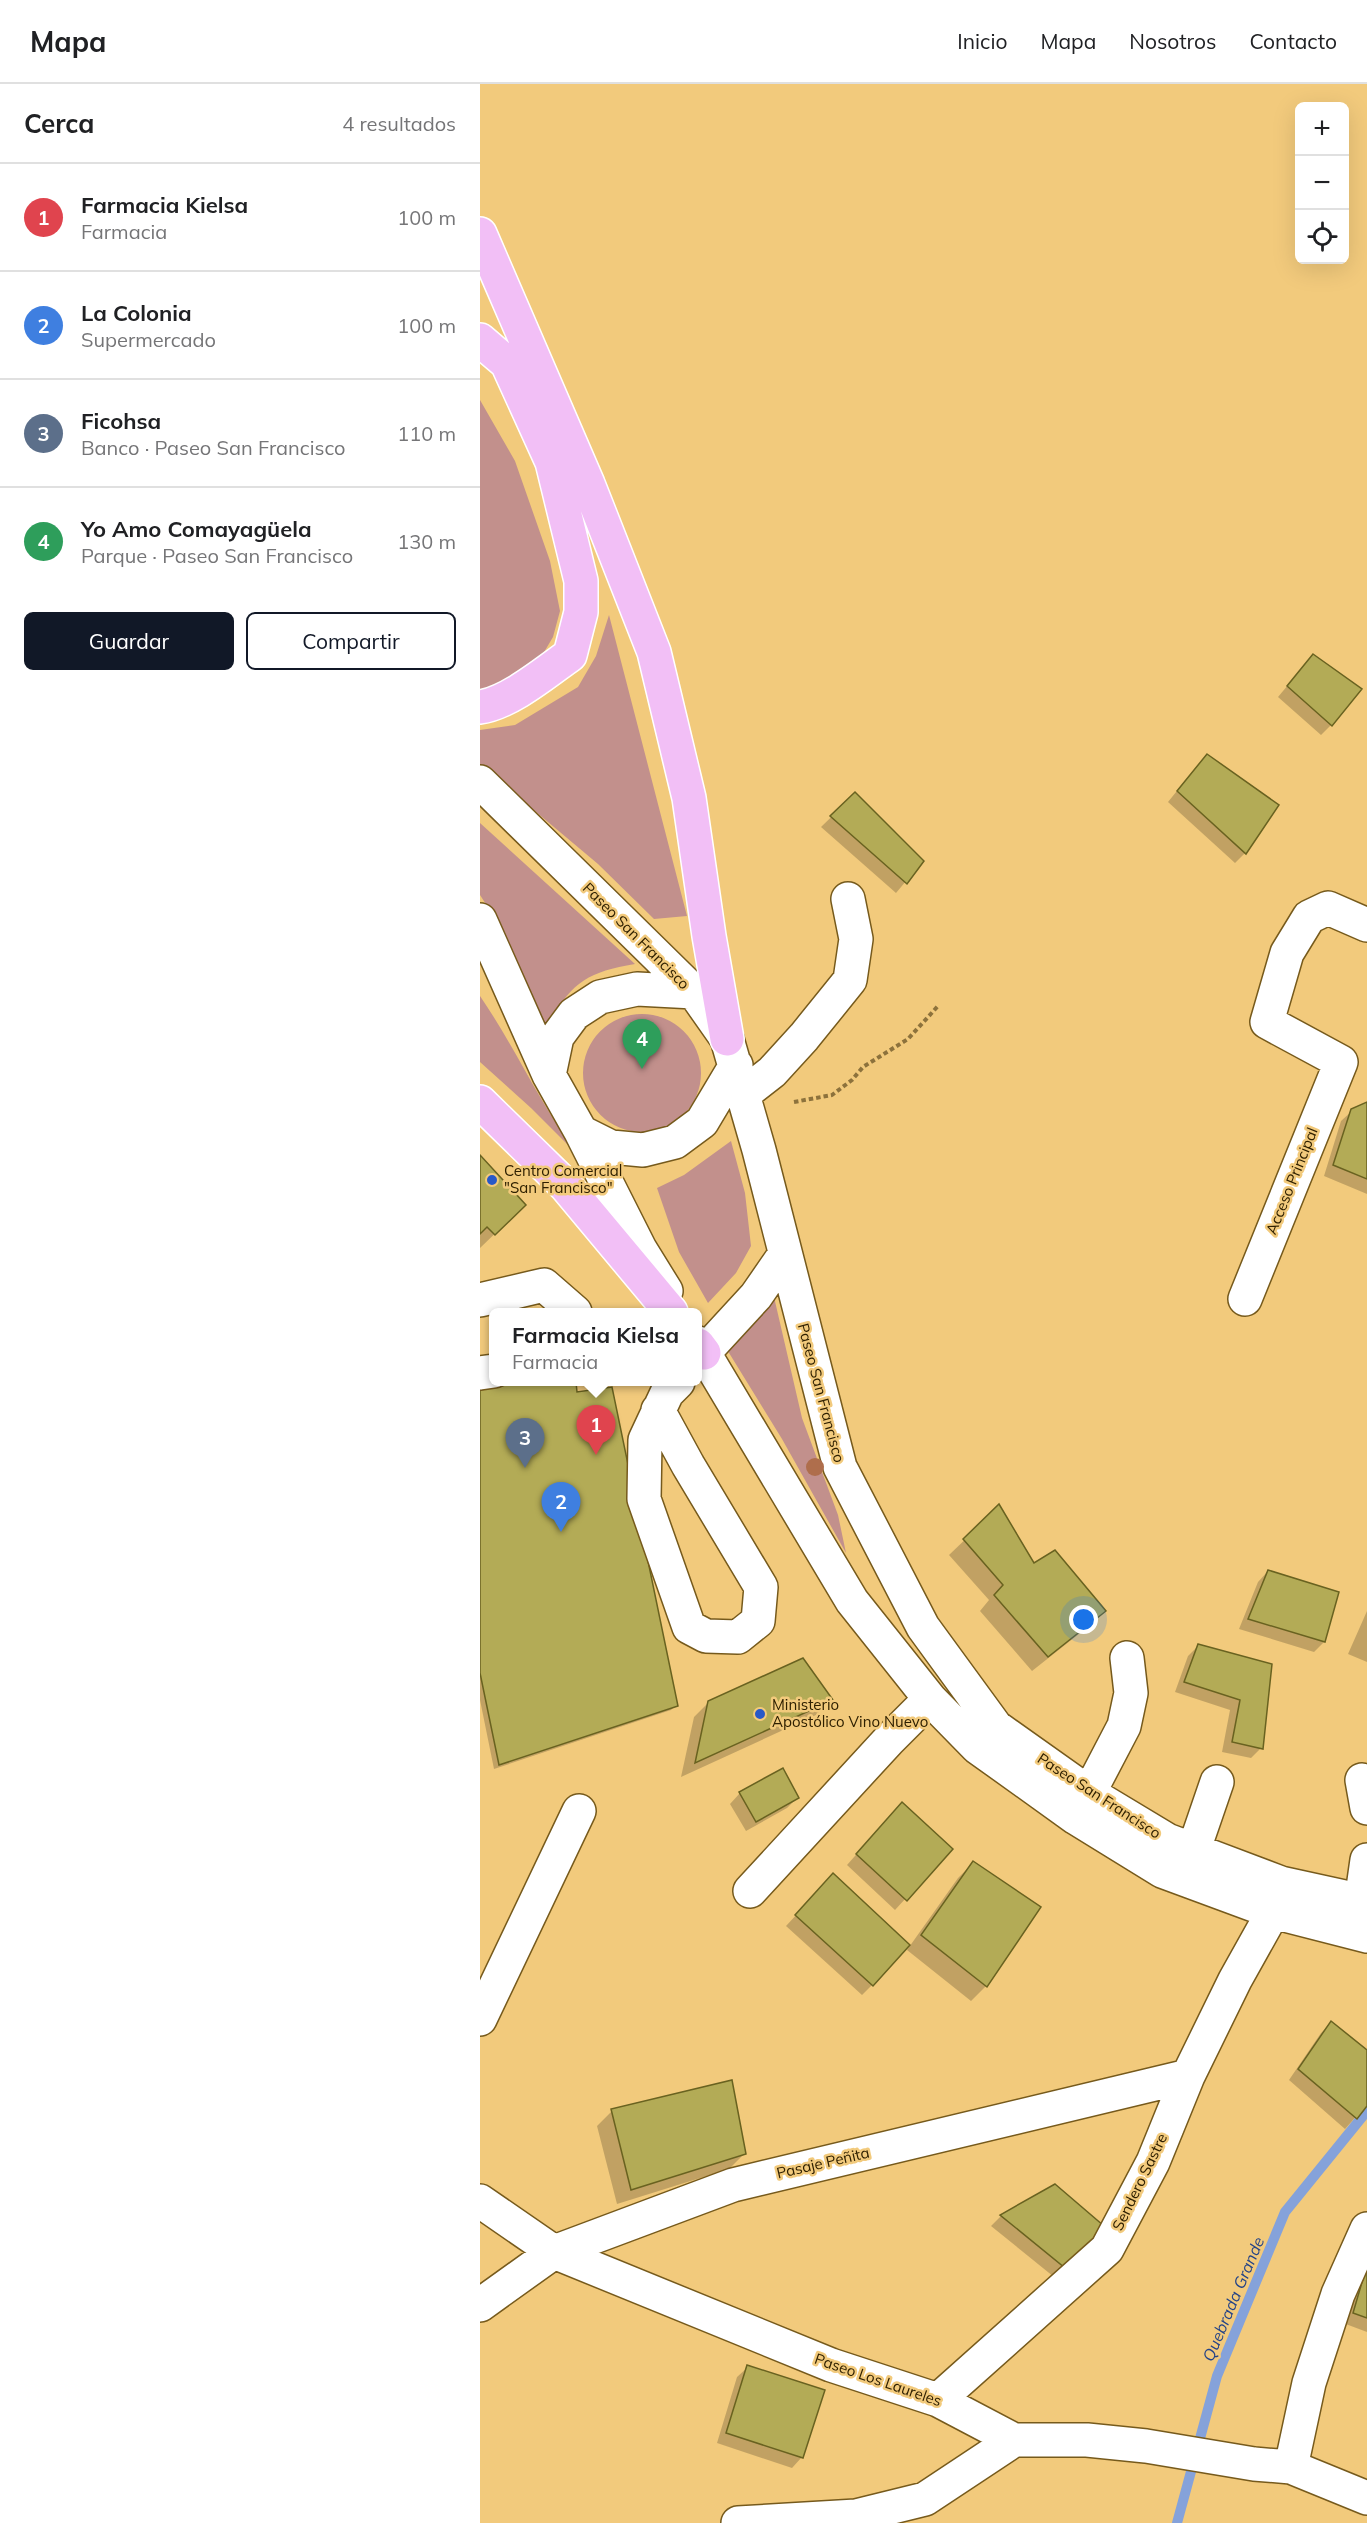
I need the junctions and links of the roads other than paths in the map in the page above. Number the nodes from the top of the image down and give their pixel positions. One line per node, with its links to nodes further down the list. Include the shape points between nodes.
1 (480, 234): 9 (highway, via 588,484 654,652 689,798)
2 (480, 340): 3 (highway, via 507,363 552,462 581,581 581,612 570,655 520,689)
3 (480, 706)
4 (480, 782): 8 (street, Paseo San Francisco)
5 (848, 899): 9 (street, via 856,939 850,980 780,1063)
6 (480, 920): 11 (street)
7 (1367, 925): 10 (street, Acceso Principal, via 1328,908 1309,918 1287,953 1267,1022)
8 (694, 992): 9 (street, Paseo San Francisco); 11 (street, via 637,989 600,997 574,1014 557,1037)
9 (736, 1066): 13 (street, via 702,1122 675,1142 643,1150 611,1147); 14 (street, Paseo San Francisco)
10 (1354, 1068): 15 (street, Acceso Principal)
11 (549, 1075): 13 (street)
12 (480, 1101): 18 (highway, via 565,1185)
13 (581, 1132): 19 (street, via 640,1249)
14 (785, 1254): 20 (street, via 750,1304); 26 (street, Paseo San Francisco, via 840,1467 923,1627 996,1726)
15 (1245, 1299)
16 (480, 1300): 17 (street, via 544,1285)
17 (570, 1308)
18 (668, 1308)
19 (677, 1308)
20 (702, 1347)
21 (702, 1355): 24 (street, Paseo San Francisco, via 852,1601)
22 (664, 1392): 22 (street, via 645,1440 644,1500 689,1627 706,1636 738,1637 758,1621 761,1587 688,1465)
23 (1126, 1658): 26 (street, via 1131,1693 1124,1726)
24 (930, 1699): 30 (street); 32 (street, Paseo San Francisco, via 977,1747 1076,1818 1162,1871)
25 (1217, 1782): 28 (street)
26 (1089, 1793): 28 (street, Paseo San Francisco)
27 (579, 1811): 34 (street)
28 (1193, 1852): 31 (street, Paseo San Francisco, via 1281,1883)
29 (1367, 1860): 31 (street)
30 (750, 1891)
31 (1365, 1901): 33 (street)
32 (1273, 1912): 33 (street, Paseo San Francisco); 35 (street, Sendero Sastre)
33 (1362, 1935)
34 (480, 2019)
35 (1188, 2076): 38 (street, Pasaje Peñita, via 733,2185); 40 (street, Sendero Sastre, via 1153,2162 1107,2249)
36 (480, 2201): 38 (street, Paseo Los Laureles)
37 (1367, 2229): 42 (street, via 1338,2294 1309,2383)
38 (554, 2252): 39 (street, Pasaje Peñita); 40 (street, Paseo Los Laureles, via 831,2365)
39 (480, 2305)
40 (938, 2400): 41 (street, Paseo Los Laureles)
41 (1014, 2440): 42 (street, Paseo Los Laureles, via 1087,2440); 44 (street, via 925,2499 856,2516)
42 (1291, 2468): 43 (street, Paseo Los Laureles)
43 (1367, 2498)
44 (738, 2523)

